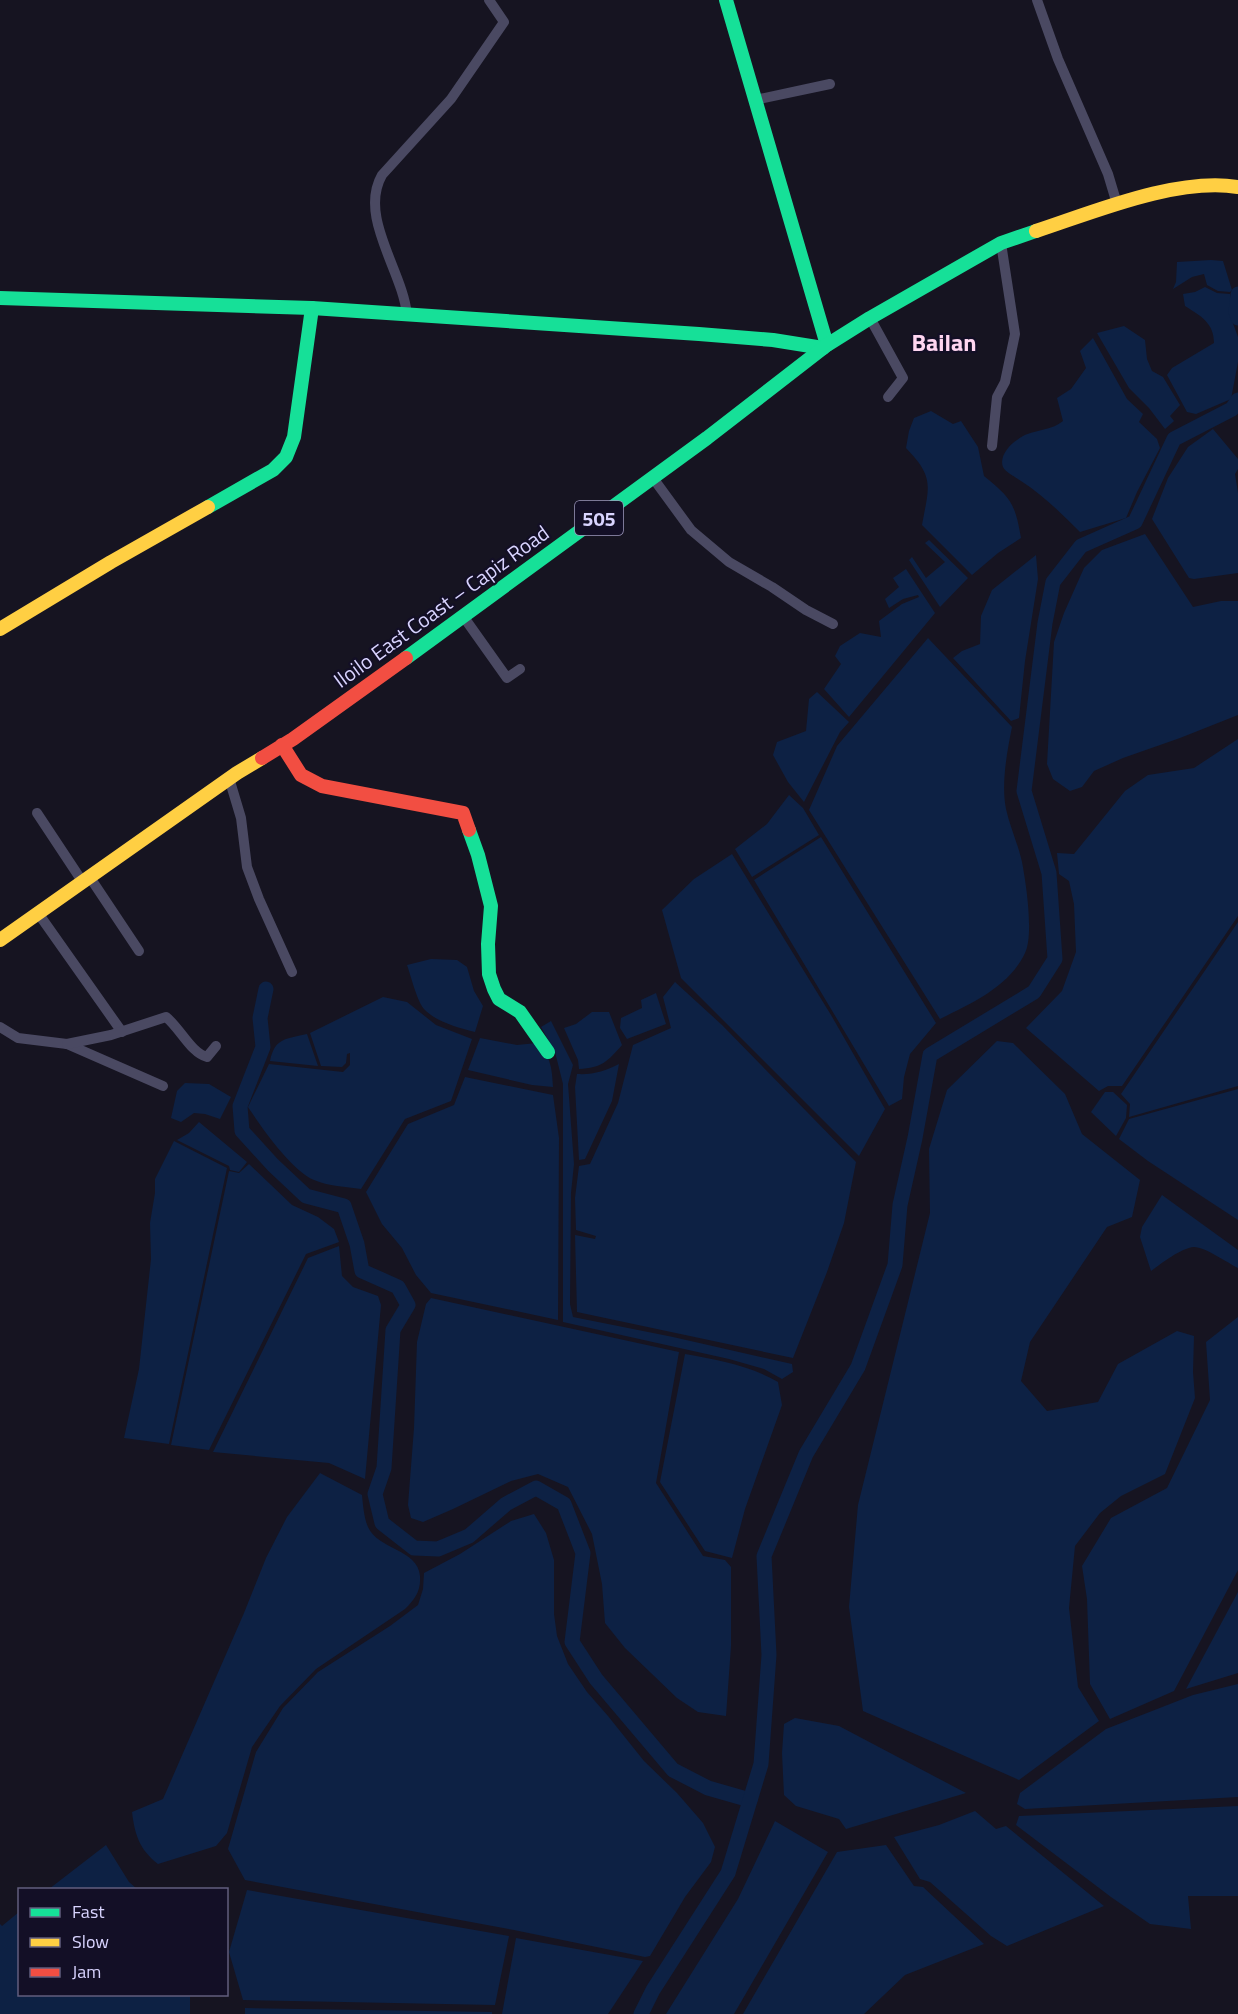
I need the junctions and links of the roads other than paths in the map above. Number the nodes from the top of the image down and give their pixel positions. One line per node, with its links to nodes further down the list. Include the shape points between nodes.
1 (489, 0): 11 (street, via 504,22 452,99 376,186 376,215 402,285)
2 (726, 0): 5 (main road)
3 (1037, 0): 7 (street)
4 (830, 84): 5 (street)
5 (755, 100): 13 (main road)
6 (1238, 187): 7 (main road, Iloilo East Coast – Capiz Road / 505, via 1226,184 1176,189)
7 (1117, 204): 8 (main road, Iloilo East Coast – Capiz Road / 505)
8 (1001, 243): 12 (main road, Iloilo East Coast – Capiz Road / 505); 15 (street, via 1016,334 1005,382 997,397)
9 (0, 298): 10 (main road)
10 (312, 309): 11 (main road); 19 (main road, via 294,437 286,457 273,470)
11 (407, 315): 13 (main road, via 699,334)
12 (870, 318): 13 (main road, Iloilo East Coast – Capiz Road / 505); 14 (street, via 903,378)
13 (825, 347): 16 (main road, Iloilo East Coast – Capiz Road / 505)
14 (888, 397)
15 (992, 446)
16 (653, 478): 17 (main road, Iloilo East Coast – Capiz Road / 505); 18 (street, via 691,530 729,562)
17 (463, 616): 20 (street, via 507,678); 21 (main road, Iloilo East Coast – Capiz Road / 505)
18 (833, 624)
19 (0, 629)
20 (520, 669)
21 (282, 745): 22 (main road, Iloilo East Coast – Capiz Road / 505); 33 (main road, via 302,775 322,786 463,813 491,906 489,974 494,989 499,999 520,1012)
22 (229, 778): 24 (main road, Iloilo East Coast – Capiz Road / 505); 28 (street, via 241,818 247,867)
23 (37, 813): 24 (street)
24 (85, 879): 25 (main road, Iloilo East Coast – Capiz Road / 505); 27 (street)
25 (38, 913): 26 (main road, Iloilo East Coast – Capiz Road / 505); 30 (street)
26 (0, 940)
27 (139, 951)
28 (292, 972)
29 (0, 1027): 31 (street, via 18,1038)
30 (122, 1032): 31 (street); 32 (street, via 166,1017 200,1055 207,1057)
31 (67, 1044): 34 (street)
32 (216, 1046)
33 (548, 1052)
34 (163, 1086)

